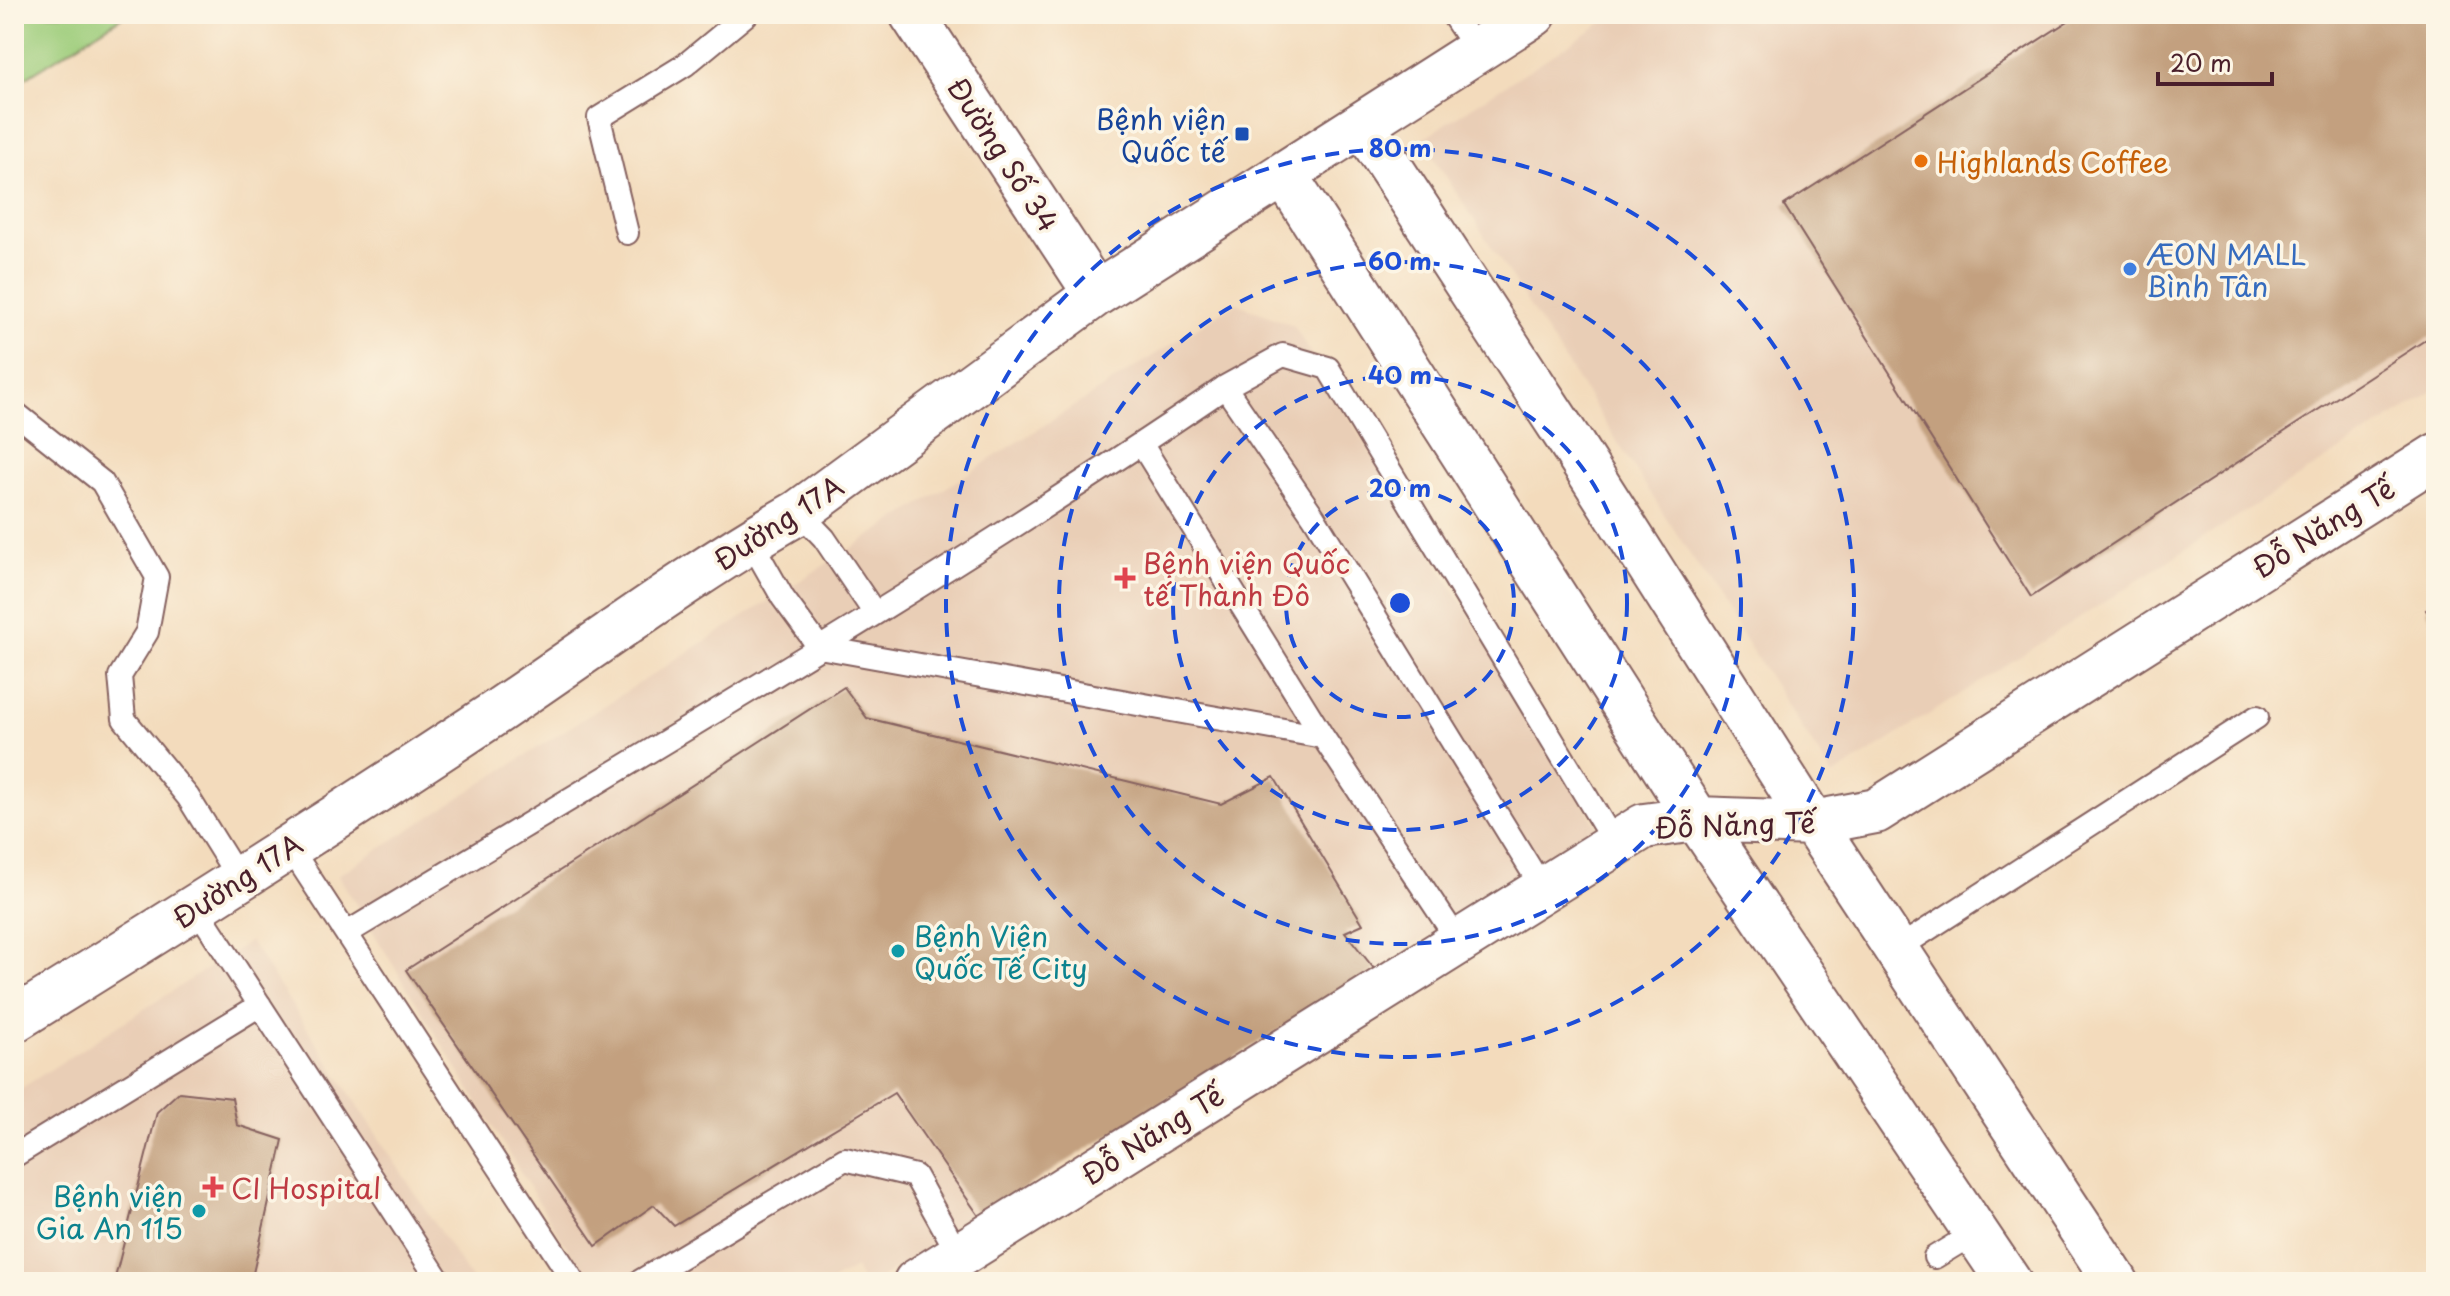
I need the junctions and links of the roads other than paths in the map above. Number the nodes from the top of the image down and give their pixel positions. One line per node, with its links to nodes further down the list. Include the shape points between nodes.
1 (747, 14): 8 (lane, via 685,65 599,118)
2 (912, 14): 9 (street, Đường Số 34)
3 (1452, 14): 5 (lane)
4 (1534, 14): 5 (street, Đường 17A)
5 (1477, 51): 6 (street, Đường 17A)
6 (1362, 124): 7 (street, Đường 17A); 21 (street)
7 (1284, 174): 9 (street, Đường 17A); 20 (street)
8 (627, 233)
9 (1096, 294): 14 (street, Đường 17A)
10 (1225, 387): 12 (lane); 22 (lane, via 1283,355 1328,368); 25 (lane, via 1314,517)
11 (14, 412): 24 (lane, via 102,482 157,577 147,632 120,676 124,719 188,797)
12 (1142, 445): 16 (lane); 19 (lane)
13 (2436, 456): 21 (street, Đỗ Năng Tế, via 1876,811)
14 (799, 512): 15 (street, Đường 17A); 16 (lane, via 824,538)
15 (750, 540): 17 (lane); 23 (street, Đường 17A)
16 (874, 612): 17 (lane)
17 (819, 647): 19 (lane); 27 (lane)
18 (2257, 717): 29 (lane)
19 (1323, 737): 28 (lane)
20 (1697, 819): 21 (street, Đỗ Năng Tế); 22 (street, Đỗ Năng Tế, via 1644,826); 33 (street)
21 (1813, 823): 29 (street)
22 (1615, 844): 25 (street, Đỗ Năng Tế)
23 (289, 846): 24 (street, Đường 17A); 27 (lane)
24 (239, 879): 26 (street, Đường 17A)
25 (1543, 889): 28 (street, Đỗ Năng Tế)
26 (196, 907): 30 (lane); 31 (street, Đường 17A)
27 (347, 933): 37 (lane)
28 (1459, 942): 34 (street, Đỗ Năng Tế)
29 (1897, 949): 41 (street)
30 (260, 1005): 32 (lane); 36 (lane)
31 (14, 1020)
32 (14, 1156)
33 (1976, 1232): 35 (lane); 40 (street)
34 (959, 1255): 38 (lane, via 915,1176 845,1159); 39 (street, Đỗ Năng Tế)
35 (1935, 1257)
36 (440, 1282)
37 (574, 1282)
38 (639, 1282)
39 (916, 1282)
40 (2009, 1282)
41 (2116, 1282)

